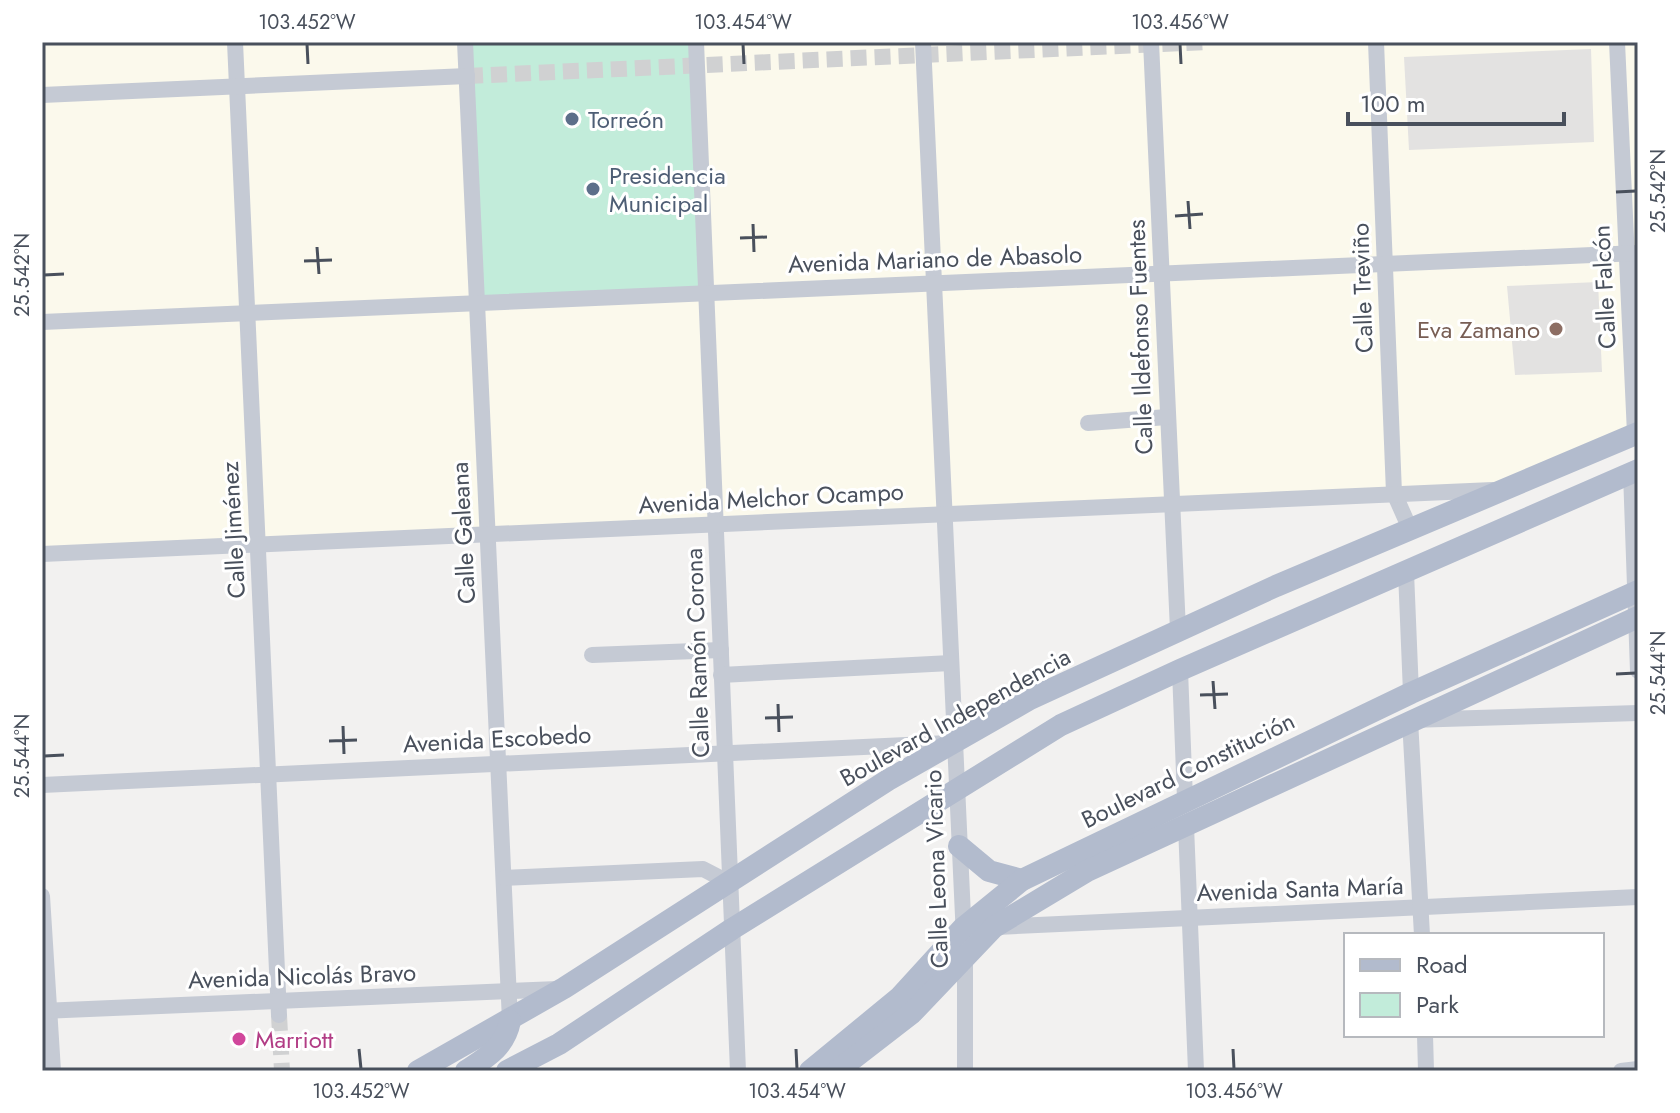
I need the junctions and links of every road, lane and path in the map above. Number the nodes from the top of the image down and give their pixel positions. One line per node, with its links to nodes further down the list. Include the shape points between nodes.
1 (235, 42): 9 (street, Calle Jiménez)
2 (465, 42): 8 (street, Calle Galeana)
3 (696, 42): 15 (street, Calle Ramón Corona)
4 (923, 42): 14 (street, Calle Leona Vicario)
5 (1151, 42): 13 (street, Calle Ildefonso Fuentes)
6 (1376, 42): 12 (street, Calle Treviño)
7 (1617, 42): 11 (street, Calle Falcón)
8 (467, 76): 9 (street); 16 (street, Calle Galeana)
9 (237, 86): 10 (street); 17 (street, Calle Jiménez)
10 (42, 95)
11 (1632, 254): 12 (street, Avenida Mariano de Abasolo); 21 (street, Calle Falcón)
12 (1385, 264): 13 (street, Avenida Mariano de Abasolo); 24 (street, Calle Treviño)
13 (1162, 273): 14 (street, Avenida Mariano de Abasolo); 19 (street, Calle Ildefonso Fuentes)
14 (934, 283): 15 (street, Avenida Mariano de Abasolo); 26 (street, Calle Leona Vicario)
15 (706, 292): 16 (street, Avenida Mariano de Abasolo); 27 (street, Calle Ramón Corona)
16 (477, 302): 17 (street, Avenida Mariano de Abasolo); 29 (street, Calle Galeana)
17 (247, 313): 18 (street, Avenida Mariano de Abasolo); 30 (street, Calle Jiménez)
18 (42, 322)
19 (1167, 417): 20 (street); 25 (street, Calle Ildefonso Fuentes)
20 (1088, 423)
21 (1636, 433): 23 (main road, Boulevard Independencia)
22 (1634, 471): 32 (main road); 33 (street)
23 (1503, 489): 24 (street, Avenida Melchor Ocampo); 28 (main road, Boulevard Independencia)
24 (1394, 493): 25 (street, Avenida Melchor Ocampo); 28 (street, Calle Treviño)
25 (1170, 503): 26 (street, Avenida Melchor Ocampo); 35 (street, Calle Ildefonso Fuentes)
26 (945, 513): 27 (street, Avenida Melchor Ocampo); 38 (street, Calle Leona Vicario)
27 (716, 524): 29 (street, Avenida Melchor Ocampo); 36 (street, Calle Ramón Corona)
28 (1410, 529): 35 (main road, Boulevard Independencia)
29 (487, 534): 30 (street, Avenida Melchor Ocampo); 47 (street, Calle Galeana)
30 (258, 545): 31 (street, Avenida Melchor Ocampo); 48 (street, Calle Jiménez)
31 (42, 554)
32 (1406, 572): 39 (main road); 42 (street)
33 (1637, 591): 34 (street); 42 (main road, Boulevard Constitución)
34 (1638, 618): 40 (street); 44 (main road, Boulevard Constitución)
35 (1178, 630): 45 (main road, Boulevard Independencia, via 1030,699)
36 (721, 650): 37 (street); 41 (street, Calle Ramón Corona)
37 (592, 655)
38 (951, 663): 41 (street); 45 (street, Calle Leona Vicario)
39 (1180, 670): 50 (main road, via 1061,725); 51 (street)
40 (1638, 671)
41 (721, 675): 46 (street, Calle Ramón Corona)
42 (1411, 693): 51 (main road, Boulevard Constitución)
43 (1638, 713): 44 (street)
44 (1410, 720): 52 (main road, Boulevard Constitución); 59 (street)
45 (955, 742): 46 (street, Avenida Escobedo); 50 (street, Calle Leona Vicario); 56 (main road, Boulevard Independencia)
46 (725, 753): 47 (street, Avenida Escobedo); 56 (street, Calle Ramón Corona)
47 (498, 763): 48 (street, Avenida Escobedo); 54 (street, Calle Galeana)
48 (268, 774): 49 (street, Avenida Escobedo); 68 (street, Calle Jiménez)
49 (42, 785)
50 (957, 787): 53 (street, Calle Leona Vicario); 63 (main road)
51 (1185, 799): 55 (main road, Boulevard Constitución)
52 (1186, 826): 60 (street); 61 (main road, Boulevard Constitución, via 1087,871)
53 (959, 846): 55 (main road, via 989,871); 62 (street, Calle Leona Vicario)
54 (504, 878): 56 (street, via 703,869); 67 (street, Calle Galeana)
55 (1022, 880): 62 (main road, Boulevard Constitución)
56 (730, 883): 63 (street, Calle Ramón Corona); 66 (main road, Boulevard Independencia)
57 (1638, 897): 59 (street, Avenida Santa María)
58 (42, 899): 69 (street)
59 (1421, 907): 60 (street, Avenida Santa María); 64 (street)
60 (1190, 917): 61 (street, Avenida Santa María); 81 (street)
61 (994, 927): 62 (street, Avenida Santa María); 65 (main road, Boulevard Constitución)
62 (963, 928): 65 (street, Calle Leona Vicario); 78 (main road, Boulevard Constitución, via 900,997)
63 (732, 929): 76 (main road, via 559,1044); 77 (street, Calle Ramón Corona)
64 (1422, 933)
65 (965, 960): 79 (main road, Boulevard Constitución, via 912,1013); 80 (street, Calle Leona Vicario)
66 (564, 988): 67 (street, Avenida Nicolás Bravo); 70 (main road, Boulevard Independencia)
67 (509, 991): 68 (street, Avenida Nicolás Bravo); 70 (street, Calle Galeana)
68 (279, 1008): 69 (street, Avenida Nicolás Bravo)
69 (46, 1011): 73 (street)
70 (510, 1021): 74 (main road, Boulevard Independencia); 75 (main road, via 497,1049)
71 (1425, 1037): 82 (street)
72 (1638, 1069): 83 (street)
73 (53, 1071)
74 (418, 1071)
75 (466, 1071)
76 (507, 1071)
77 (738, 1071)
78 (810, 1071)
79 (837, 1071)
80 (965, 1071)
81 (1196, 1071)
82 (1426, 1071)
83 (1621, 1071)

